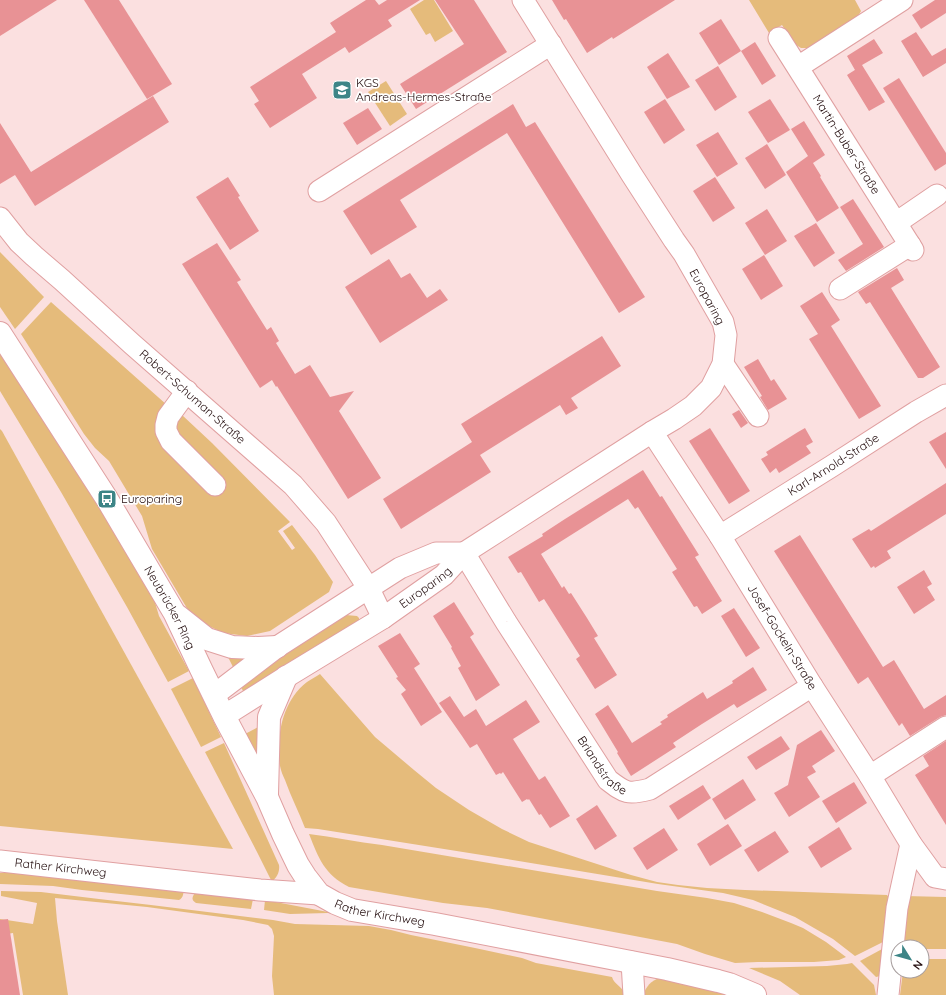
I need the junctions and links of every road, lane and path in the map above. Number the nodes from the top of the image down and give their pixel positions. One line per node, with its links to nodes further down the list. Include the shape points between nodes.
1 (523, 0): 5 (street, Europaring)
2 (902, 0): 3 (street)
3 (879, 6): 6 (street)
4 (779, 38): 6 (street, Martin-Buber-Straße)
5 (551, 44): 7 (street); 13 (street, Europaring, via 684,254 723,322 726,336)
6 (798, 67): 10 (street, Martin-Buber-Straße)
7 (319, 191)
8 (937, 195): 10 (street)
9 (0, 218): 14 (street, Robert-Schuman-Straße, via 19,242)
10 (896, 223): 11 (street, Martin-Buber-Straße, via 911,248)
11 (840, 289)
12 (0, 334): 22 (main road, Neubrücker Ring, via 107,498)
13 (723, 364): 16 (street); 17 (street, Europaring, via 711,388 693,406)
14 (187, 391): 18 (street, via 168,417 166,431 171,441); 21 (street, Robert-Schuman-Straße, via 293,485 326,523)
15 (945, 398): 19 (street, Karl-Arnold-Straße, via 916,412)
16 (758, 416)
17 (652, 432): 19 (street, Josef-Gockeln-Straße); 20 (street, Europaring)
18 (215, 485)
19 (720, 536): 26 (street, Josef-Gockeln-Straße)
20 (464, 553): 21 (street, Europaring, via 436,553 400,568); 23 (street, Europaring, via 444,575); 26 (street, Briandstraße, via 608,780 623,791 637,793 650,789)
21 (369, 589): 23 (street); 24 (street, Europaring)
22 (175, 614): 24 (main road, via 207,639 232,647); 27 (main road, Neubrücker Ring)
23 (383, 618): 25 (street, Europaring)
24 (277, 647): 27 (street, Europaring)
25 (286, 677): 28 (street, Europaring); 31 (main road, via 269,717)
26 (812, 686): 30 (street, Josef-Gockeln-Straße)
27 (214, 695): 28 (main road, Neubrücker Ring)
28 (224, 716): 31 (main road, Neubrücker Ring)
29 (946, 727): 30 (street)
30 (870, 776): 32 (street, Josef-Gockeln-Straße)
31 (267, 797): 35 (main road, Neubrücker Ring, via 298,865)
32 (911, 844): 34 (street, Josef-Gockeln-Straße, via 935,877); 39 (street, via 897,908)
33 (0, 861): 35 (street, Rather Kirchweg, via 260,890)
34 (946, 878)
35 (319, 894): 36 (main road, Rather Kirchweg, via 352,910)
36 (632, 962): 37 (street); 38 (main road, Rather Kirchweg, via 707,977)
37 (634, 995)
38 (755, 995)
39 (888, 995)

